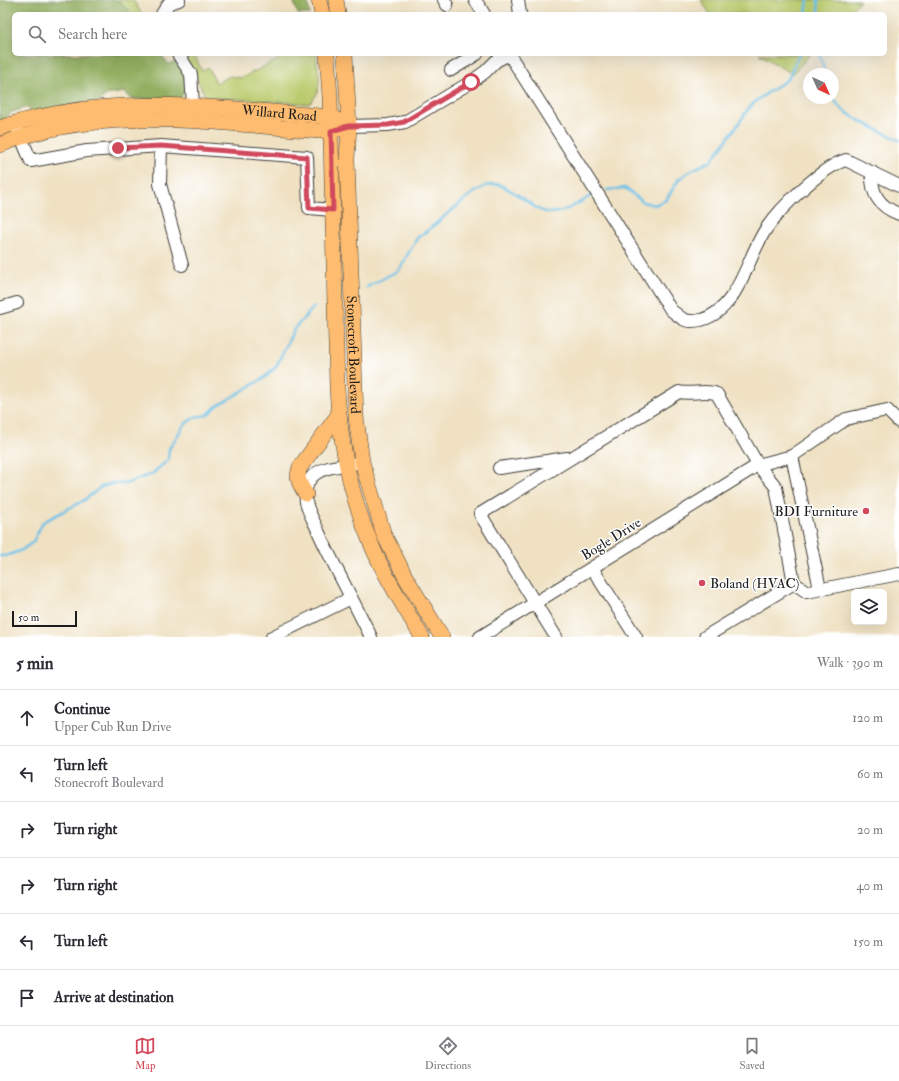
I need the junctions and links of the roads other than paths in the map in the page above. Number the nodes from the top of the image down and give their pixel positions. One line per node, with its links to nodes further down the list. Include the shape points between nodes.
1 (179, 0): 6 (street, via 169,3)
2 (319, 0): 7 (main road)
3 (336, 0): 8 (main road)
4 (475, 0): 9 (street)
5 (518, 0): 10 (street)
6 (163, 12)
7 (322, 12)
8 (338, 12)
9 (483, 12)
10 (520, 12)
11 (179, 56): 18 (street, via 191,74)
12 (327, 56): 20 (main road, Stonecroft Boulevard)
13 (345, 56): 21 (main road, Stonecroft Boulevard)
14 (474, 56): 17 (street)
15 (505, 56): 21 (street, via 471,82 404,122)
16 (510, 56): 26 (street, via 671,310 683,320 710,318 733,295 766,228 825,170 846,160)
17 (451, 70)
18 (193, 106): 19 (main road, Willard Road, via 110,106 80,109); 20 (main road, Willard Road)
19 (15, 124): 22 (main road, Willard Road); 23 (street)
20 (330, 124): 21 (main road, Willard Road); 23 (main road, Willard Road, via 176,120 111,122 44,131); 28 (main road, Stonecroft Boulevard)
21 (349, 126): 37 (main road, Stonecroft Boulevard, via 356,417)
22 (0, 128)
23 (21, 138): 24 (main road, Willard Road); 25 (street, via 31,161 87,150)
24 (0, 145)
25 (161, 146): 28 (street, via 307,157 309,208); 30 (street, via 160,184)
26 (872, 172): 27 (street); 29 (street, via 871,186 878,200)
27 (899, 186)
28 (333, 210): 33 (main road, Stonecroft Boulevard)
29 (899, 214)
30 (182, 265)
31 (17, 303): 32 (street)
32 (0, 308)
33 (339, 414): 38 (main road, Stonecroft Boulevard); 41 (main road, via 300,467 298,482)
34 (899, 422): 35 (street, Bogle Drive, via 887,410 846,419)
35 (792, 456): 39 (street, Bogle Drive); 45 (street)
36 (572, 457): 39 (street, via 679,392 712,392 717,394); 40 (street); 47 (street, via 480,514)
37 (362, 462): 38 (street); 51 (main road, Stonecroft Boulevard, via 384,534 406,578)
38 (347, 466): 41 (street, via 328,468 312,477 306,486); 50 (main road, Stonecroft Boulevard, via 358,511 372,546 396,594)
39 (758, 466): 42 (street, Bogle Drive); 44 (street, via 776,487)
40 (499, 468)
41 (306, 494): 46 (street, via 306,503)
42 (592, 568): 47 (street, Bogle Drive); 54 (street)
43 (899, 574): 45 (street)
44 (794, 583): 45 (street, via 807,592); 55 (street)
45 (820, 589)
46 (352, 598): 48 (street); 49 (street)
47 (535, 603): 52 (street, Bogle Drive); 53 (street)
48 (272, 637)
49 (371, 637)
50 (422, 637)
51 (442, 637)
52 (480, 637)
53 (556, 637)
54 (636, 637)
55 (705, 637)

